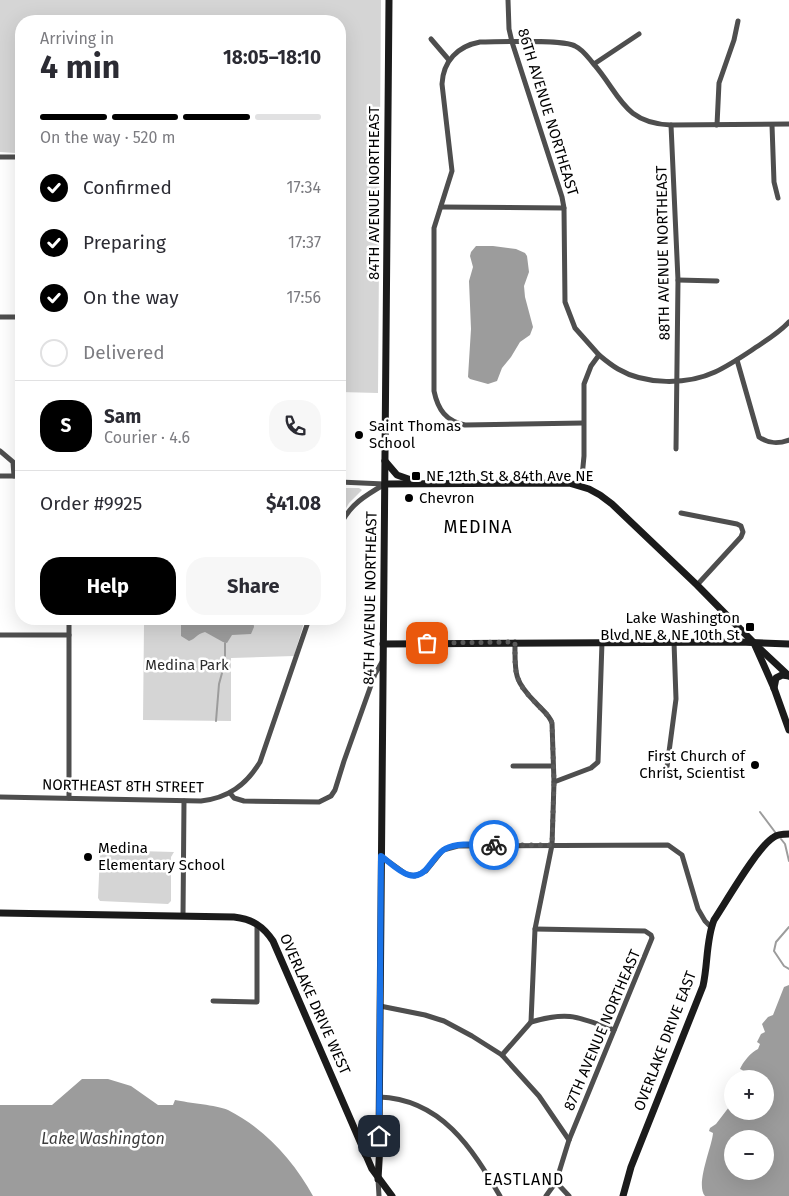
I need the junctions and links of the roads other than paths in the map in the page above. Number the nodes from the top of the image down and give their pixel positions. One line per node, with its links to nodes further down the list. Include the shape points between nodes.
1 (389, 0): 30 (main road, 84TH AVENUE NORTHEAST)
2 (508, 0): 6 (street, 86TH AVENUE NORTHEAST)
3 (738, 21): 11 (street, via 719,83)
4 (639, 34): 8 (street)
5 (431, 39): 7 (street)
6 (512, 42): 7 (street, via 472,43); 8 (street, via 572,44); 17 (street, 86TH AVENUE NORTHEAST)
7 (448, 60): 16 (street, via 442,84 452,171)
8 (594, 64): 10 (street, via 635,116 655,124)
9 (789, 124): 12 (street)
10 (671, 125): 11 (street); 18 (street, 88TH AVENUE NORTHEAST)
11 (717, 125): 12 (street)
12 (772, 125): 15 (street, via 774,182)
13 (0, 157): 14 (street)
14 (15, 157)
15 (778, 198)
16 (441, 207): 17 (street); 26 (street, via 434,228 434,391 441,412 455,423 465,425)
17 (564, 208): 23 (street, 86TH AVENUE NORTHEAST, via 565,302 576,328)
18 (678, 280): 19 (street); 25 (street, 88TH AVENUE NORTHEAST)
19 (717, 281)
20 (0, 317): 21 (street)
21 (15, 317)
22 (789, 322): 24 (street, 86TH AVENUE NORTHEAST)
23 (599, 355): 25 (street, 86TH AVENUE NORTHEAST, via 631,375); 26 (street, via 584,384)
24 (737, 360): 25 (street, 86TH AVENUE NORTHEAST, via 714,372); 27 (street, via 759,437 768,442)
25 (677, 381): 28 (street, 88TH AVENUE NORTHEAST)
26 (583, 423): 37 (street, via 584,456)
27 (789, 440)
28 (676, 449)
29 (0, 451): 32 (street, via 13,462)
30 (385, 461): 35 (main road, via 397,475); 36 (main road, 84TH AVENUE NORTHEAST)
31 (0, 476): 32 (street)
32 (14, 476)
33 (346, 482): 34 (street)
34 (357, 482): 36 (street); 38 (street, via 365,489)
35 (419, 483): 36 (main road); 37 (main road)
36 (385, 484): 38 (street); 50 (main road, 84TH AVENUE NORTHEAST)
37 (579, 485): 41 (main road, via 612,504)
38 (364, 497): 40 (street)
39 (681, 512): 41 (street, via 737,524 743,532)
40 (346, 515)
41 (696, 585): 49 (main road)
42 (69, 625): 45 (street)
43 (307, 625): 60 (street, via 260,762 247,780)
44 (0, 635): 45 (street)
45 (69, 635): 62 (street)
46 (515, 642): 47 (main road); 50 (main road); 57 (street, via 518,682 552,723)
47 (602, 642): 48 (main road); 59 (street, via 598,762 591,768)
48 (674, 642): 49 (main road); 58 (street, via 676,699)
49 (754, 643): 51 (main road); 53 (main road); 54 (main road)
50 (383, 644): 52 (main road, 84TH AVENUE NORTHEAST)
51 (789, 644)
52 (382, 662): 60 (street, via 331,796 319,802 244,801); 66 (main road, 84TH AVENUE NORTHEAST)
53 (789, 676): 54 (main road, via 776,678)
54 (774, 688): 55 (main road)
55 (789, 730)
56 (513, 766): 57 (street)
57 (553, 766): 59 (street)
58 (667, 767)
59 (554, 782): 65 (street)
60 (230, 793): 63 (street, NORTHEAST 8TH STREET, via 213,799)
61 (0, 797): 62 (street, NORTHEAST 8TH STREET)
62 (69, 798): 63 (street, NORTHEAST 8TH STREET)
63 (184, 801): 68 (street)
64 (789, 834): 70 (main road, OVERLAKE DRIVE EAST, via 780,834 768,841 743,874)
65 (552, 845): 66 (street, via 454,846 443,850 423,874 416,876 406,874); 70 (street, via 662,844 673,848 684,859 698,908); 71 (street)
66 (381, 856): 73 (main road, 84TH AVENUE NORTHEAST)
67 (0, 913): 68 (main road)
68 (183, 916): 69 (main road, via 234,917)
69 (257, 923): 72 (street, via 257,1002); 80 (main road, OVERLAKE DRIVE WEST, via 273,941)
70 (711, 927): 88 (main road, OVERLAKE DRIVE EAST, via 703,986 631,1167)
71 (535, 930): 74 (street); 75 (street, 87TH AVENUE NORTHEAST, via 645,931 651,935 652,943)
72 (213, 1001)
73 (380, 1006): 76 (street, via 444,1021); 77 (main road, 84TH AVENUE NORTHEAST)
74 (531, 1022): 75 (street, via 554,1016 572,1016); 76 (street)
75 (614, 1030): 79 (street, 87TH AVENUE NORTHEAST)
76 (502, 1056): 79 (street, via 539,1096)
77 (379, 1097): 78 (main road, 84TH AVENUE NORTHEAST); 85 (street, via 417,1104 440,1118 470,1149)
78 (379, 1136): 80 (main road, via 374,1150); 81 (main road, 84TH AVENUE NORTHEAST)
79 (569, 1140): 82 (street, 87TH AVENUE NORTHEAST)
80 (365, 1154): 81 (main road, OVERLAKE DRIVE WEST)
81 (378, 1179): 83 (street, 84TH AVENUE NORTHEAST); 84 (main road, OVERLAKE DRIVE WEST)
82 (556, 1182): 86 (street, 87TH AVENUE NORTHEAST); 87 (street)
83 (379, 1196)
84 (392, 1196)
85 (500, 1196)
86 (546, 1196)
87 (569, 1196)
88 (623, 1196)

